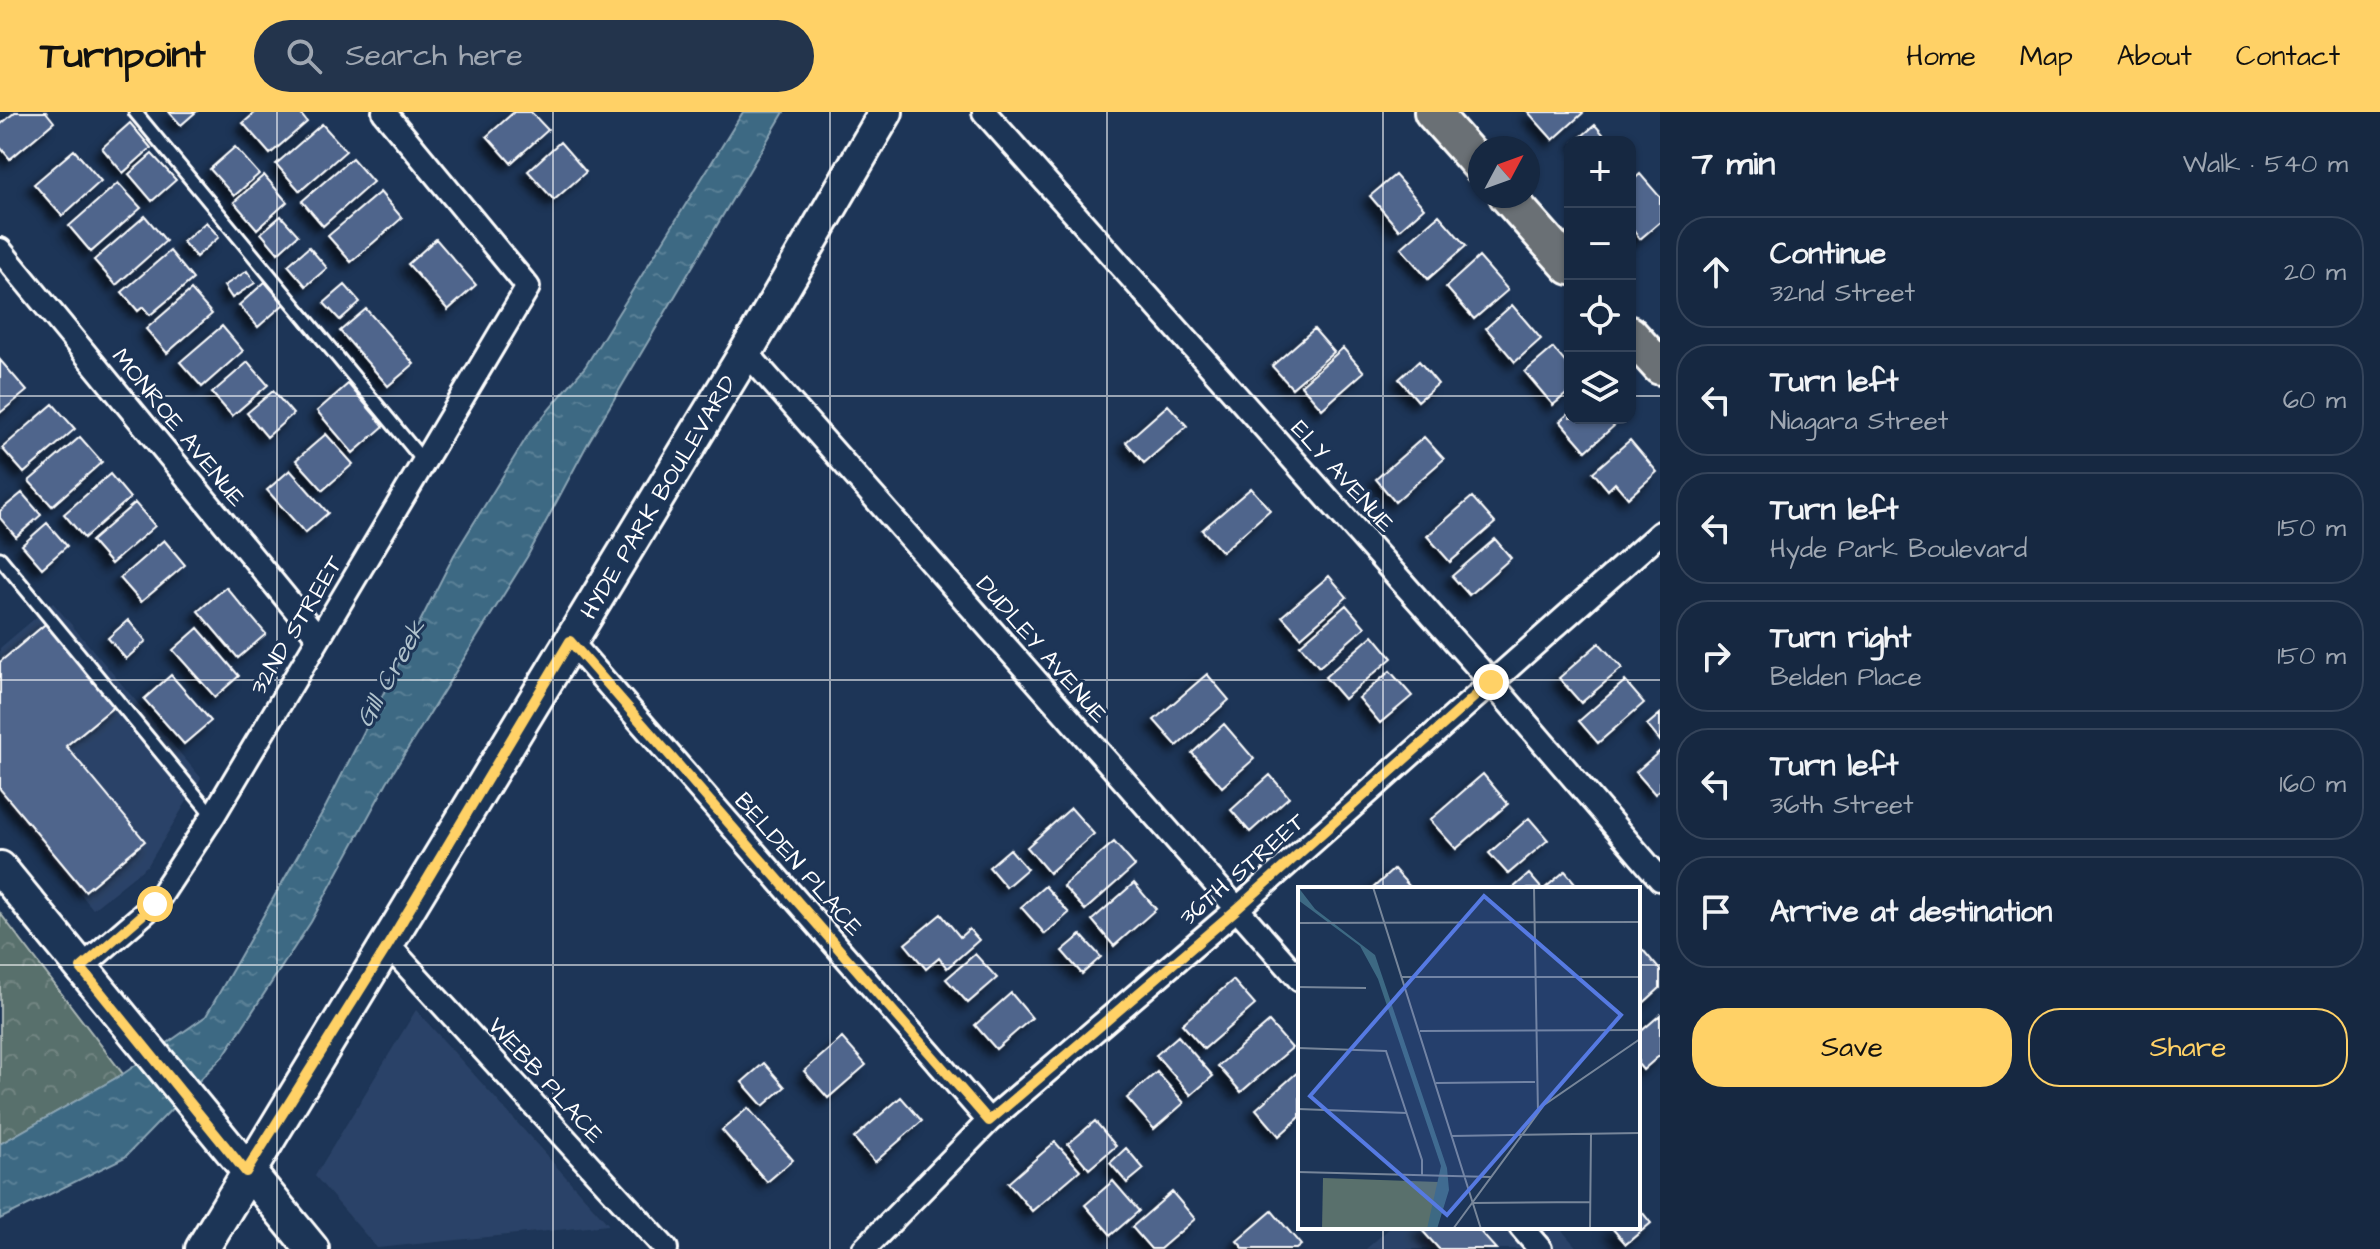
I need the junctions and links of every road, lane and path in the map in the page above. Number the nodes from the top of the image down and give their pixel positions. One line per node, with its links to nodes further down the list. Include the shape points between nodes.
1 (135, 112): 13 (lane)
2 (384, 112): 13 (street, 32ND STREET, via 528,287)
3 (886, 112): 11 (main road, HYDE PARK BOULEVARD)
4 (984, 112): 18 (street, ELY AVENUE)
5 (1432, 112): 6 (main road)
6 (1468, 152)
7 (1518, 208): 9 (main road)
8 (0, 250): 16 (street, MONROE AVENUE)
9 (1564, 260)
10 (1636, 341): 12 (main road)
11 (746, 352): 17 (main road, HYDE PARK BOULEVARD); 22 (street, DUDLEY AVENUE)
12 (1660, 367)
13 (426, 463): 16 (street, 32ND STREET)
14 (1660, 533): 18 (street, 36TH STREET)
15 (0, 558): 19 (lane)
16 (318, 637): 19 (street, 32ND STREET)
17 (570, 641): 23 (main road, HYDE PARK BOULEVARD); 26 (street, BELDEN PLACE)
18 (1491, 682): 21 (street, ELY AVENUE); 22 (street, 36TH STREET)
19 (213, 816): 24 (street, 32ND STREET, via 155,904)
20 (0, 868): 24 (main road)
21 (1660, 879)
22 (1237, 909): 25 (street, DUDLEY AVENUE); 26 (street, 36TH STREET)
23 (388, 945): 27 (main road, HYDE PARK BOULEVARD); 31 (street, WEBB PLACE)
24 (81, 968): 27 (main road)
25 (1298, 978)
26 (989, 1121): 32 (street, 36TH STREET)
27 (246, 1172): 29 (main road, HYDE PARK BOULEVARD); 30 (main road)
28 (1523, 1229): 33 (street)
29 (202, 1249)
30 (312, 1249)
31 (666, 1249)
32 (864, 1249)
33 (1540, 1249)

